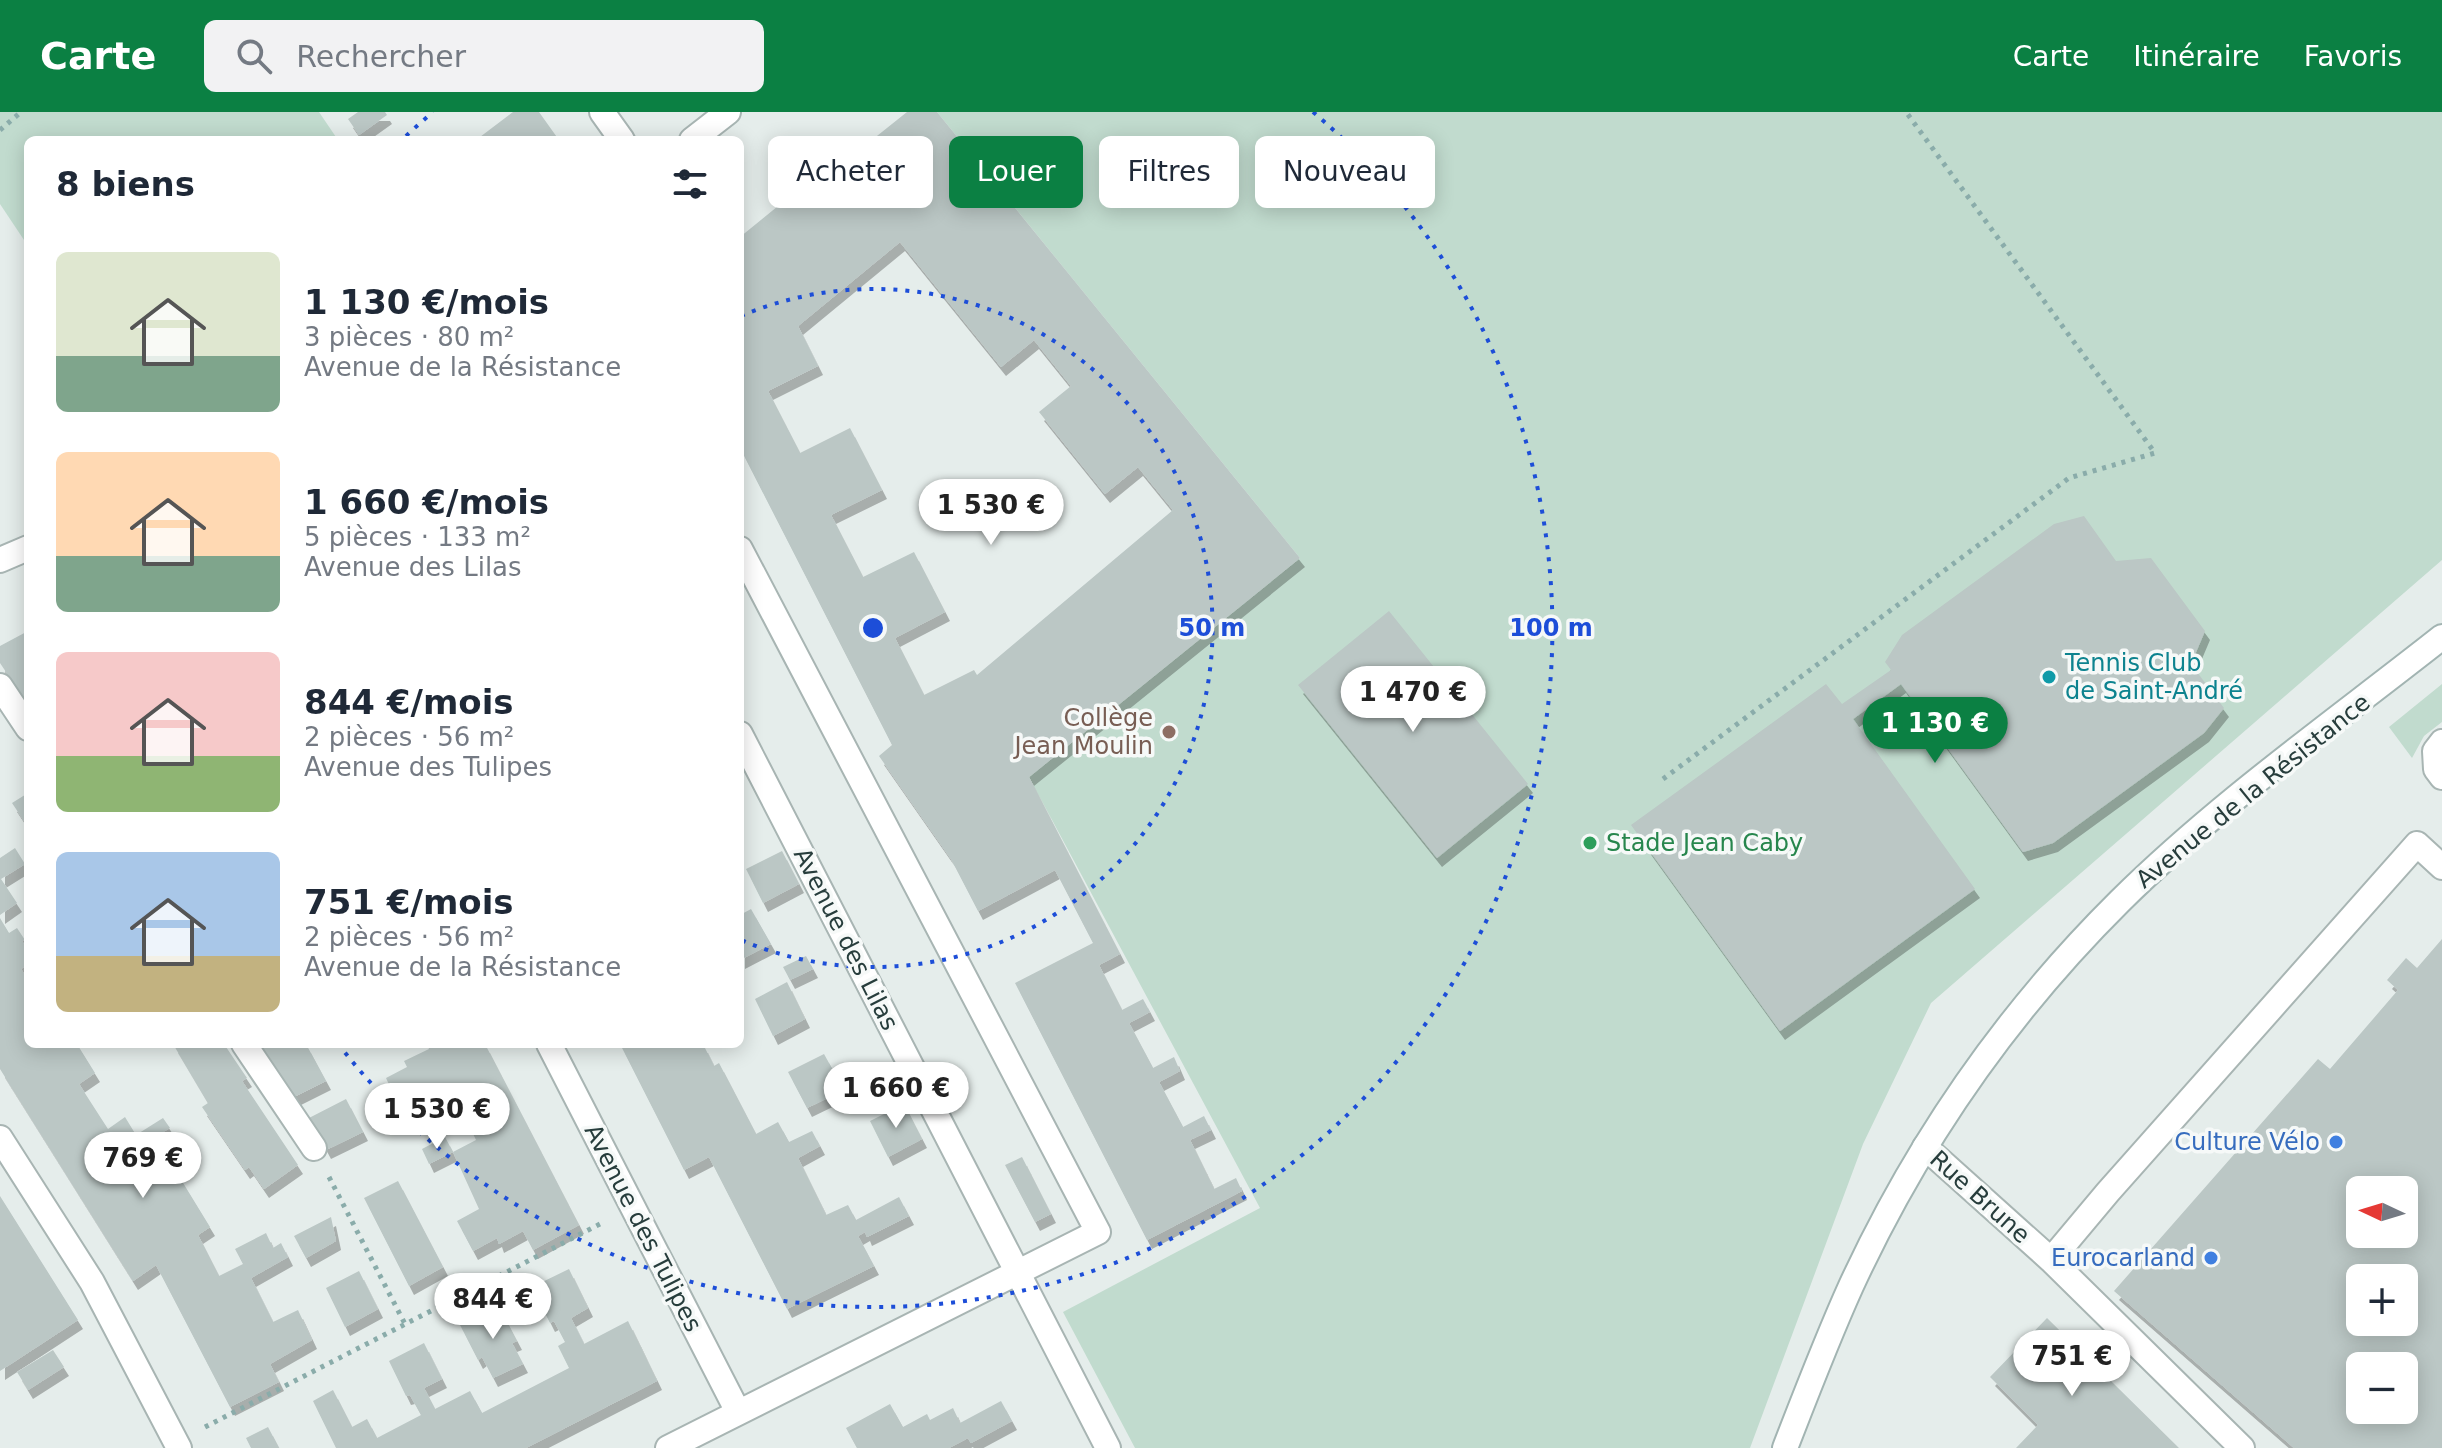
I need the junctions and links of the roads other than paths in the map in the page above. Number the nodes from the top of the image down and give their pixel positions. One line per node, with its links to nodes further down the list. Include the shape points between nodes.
1 (602, 112): 3 (street)
2 (728, 112): 4 (street)
3 (619, 136)
4 (697, 136)
5 (24, 550): 7 (street)
6 (744, 557): 21 (street, via 1098,1232)
7 (0, 560)
8 (2442, 637): 18 (street, Avenue de la Résistance, via 2209,821 2120,902 2009,1027)
9 (0, 686): 10 (street)
10 (24, 722)
11 (744, 742): 21 (street, Avenue des Lilas)
12 (2442, 742): 13 (street, via 2435,751)
13 (2442, 777)
14 (2442, 867): 20 (street, via 2417,844)
15 (247, 1048): 19 (street)
16 (551, 1048): 22 (street, Avenue des Tulipes)
17 (0, 1138): 24 (street, via 92,1282)
18 (1925, 1147): 20 (street, Rue Brune); 28 (street, Avenue de la Résistance, via 1852,1285)
19 (314, 1148)
20 (2051, 1260): 29 (street, Rue Brune)
21 (1018, 1272): 22 (street); 27 (street, Avenue des Lilas)
22 (738, 1412): 23 (street)
23 (710, 1426): 25 (street); 26 (street)
24 (177, 1445)
25 (668, 1448)
26 (722, 1448)
27 (1108, 1448)
28 (1785, 1448)
29 (2242, 1448)

